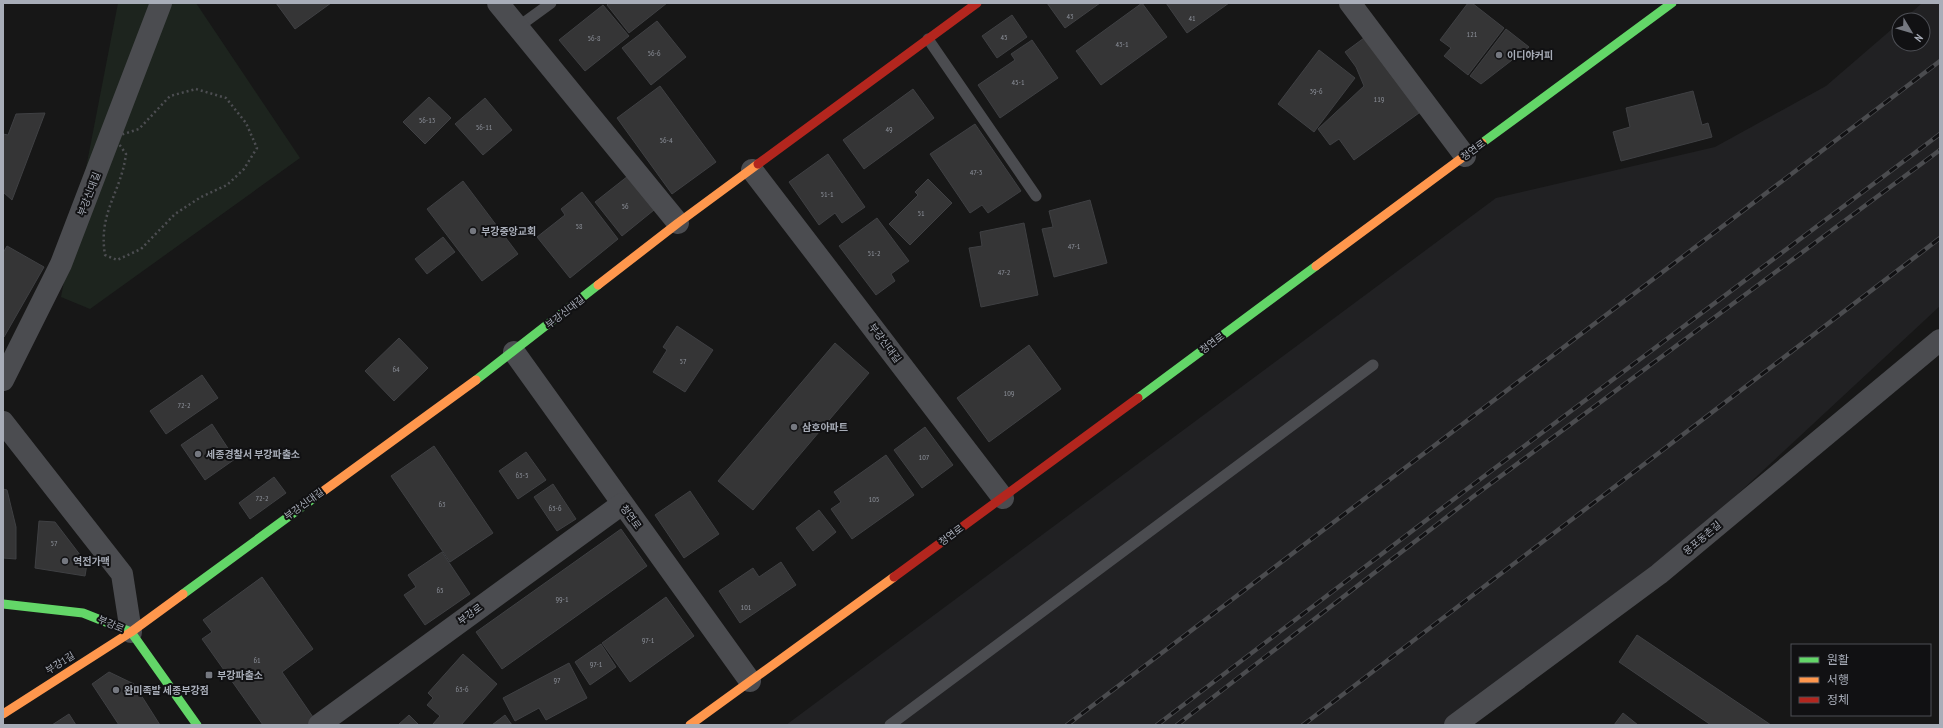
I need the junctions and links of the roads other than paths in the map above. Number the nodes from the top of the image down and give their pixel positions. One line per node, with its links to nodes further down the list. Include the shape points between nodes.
1 (162, 3): 16 (street, 부강신대길, via 61,264)
2 (498, 3): 7 (street)
3 (551, 3): 7 (lane)
4 (977, 3): 8 (street, 부강신대길)
5 (1350, 3): 9 (street)
6 (1672, 3): 9 (street, 청연로)
7 (518, 27): 12 (street)
8 (928, 39): 10 (street, 부강신대길); 11 (lane)
9 (1465, 156): 18 (street, 청연로)
10 (752, 170): 12 (street, 부강신대길); 18 (street, 부강신대길)
11 (1036, 196)
12 (678, 223): 14 (street, 부강신대길)
13 (1940, 340): 28 (street, 용포동촌길, via 1659,574)
14 (514, 352): 19 (street, 청연로); 21 (street, 부강신대길)
15 (1373, 365): 27 (lane)
16 (3, 380)
17 (3, 422): 21 (street, via 122,574)
18 (1002, 498): 22 (street, 청연로)
19 (622, 504): 22 (street, 청연로); 25 (street, 부강로)
20 (3, 604): 21 (street, 부강로, via 83,613)
21 (131, 632): 23 (street, 부강1길); 24 (street, 부강로)
22 (750, 681): 26 (street, 청연로)
23 (3, 714)
24 (198, 725)
25 (319, 725)
26 (690, 725)
27 (890, 725)
28 (1455, 725)

